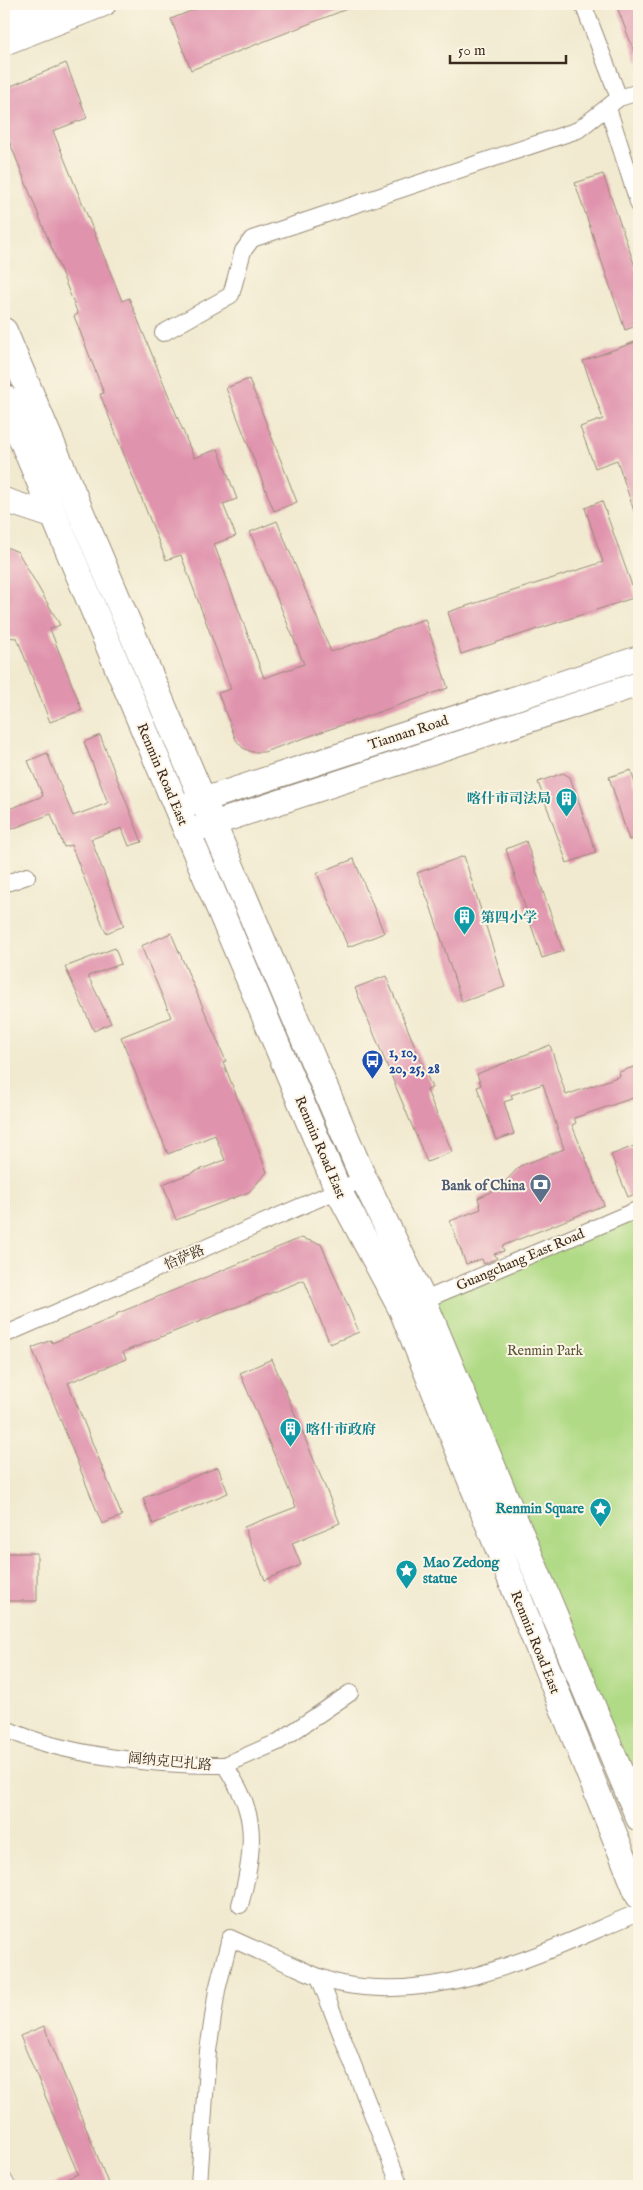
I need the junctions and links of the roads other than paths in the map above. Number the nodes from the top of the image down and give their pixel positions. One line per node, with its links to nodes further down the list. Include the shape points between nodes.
1 (47, 4): 4 (street)
2 (104, 4): 5 (street)
3 (583, 4): 7 (street)
4 (4, 21)
5 (4, 43)
6 (639, 92): 7 (street)
7 (613, 103): 8 (street); 10 (street, via 578,130 252,239 243,252 232,295)
8 (639, 205)
9 (4, 331): 16 (main road, Renmin Road East)
10 (163, 333)
11 (4, 397): 13 (main road, Renmin Road East)
12 (4, 500): 13 (street)
13 (55, 517): 17 (main road, Renmin Road East)
14 (639, 658): 16 (street, Tiannan Road)
15 (639, 684): 18 (street, Tiannan Road)
16 (202, 799): 17 (street, Tiannan Road); 18 (main road, Renmin Road East)
17 (178, 808): 19 (main road, Renmin Road East)
18 (212, 823): 19 (street, Tiannan Road); 22 (main road, Renmin Road East)
19 (188, 833): 23 (main road, Renmin Road East)
20 (27, 876): 21 (street)
21 (4, 884)
22 (364, 1179): 23 (street, 恰萨路); 25 (main road, Renmin Road East)
23 (338, 1190): 25 (main road, Renmin Road East); 26 (street, 恰萨路)
24 (639, 1209): 25 (street, Guangchang East Road)
25 (413, 1305): 30 (main road, Renmin Road East); 31 (main road, Renmin Road East)
26 (4, 1335)
27 (350, 1693): 29 (street, via 278,1742)
28 (4, 1728): 29 (street, 阔纳克巴扎路, via 20,1736 86,1753 189,1766)
29 (225, 1765): 33 (street, 阔纳克巴扎路, via 248,1811 250,1839)
30 (639, 1816): 31 (street)
31 (611, 1826): 32 (main road, Renmin Road East)
32 (639, 1896)
33 (240, 1905)
34 (639, 1912): 35 (street, via 492,1972 437,1984 382,1988 342,1984)
35 (319, 1977): 38 (street, via 230,1938 217,1990 208,2051); 39 (street)
36 (4, 2173): 37 (lane)
37 (11, 2186)
38 (197, 2186)
39 (400, 2186)

